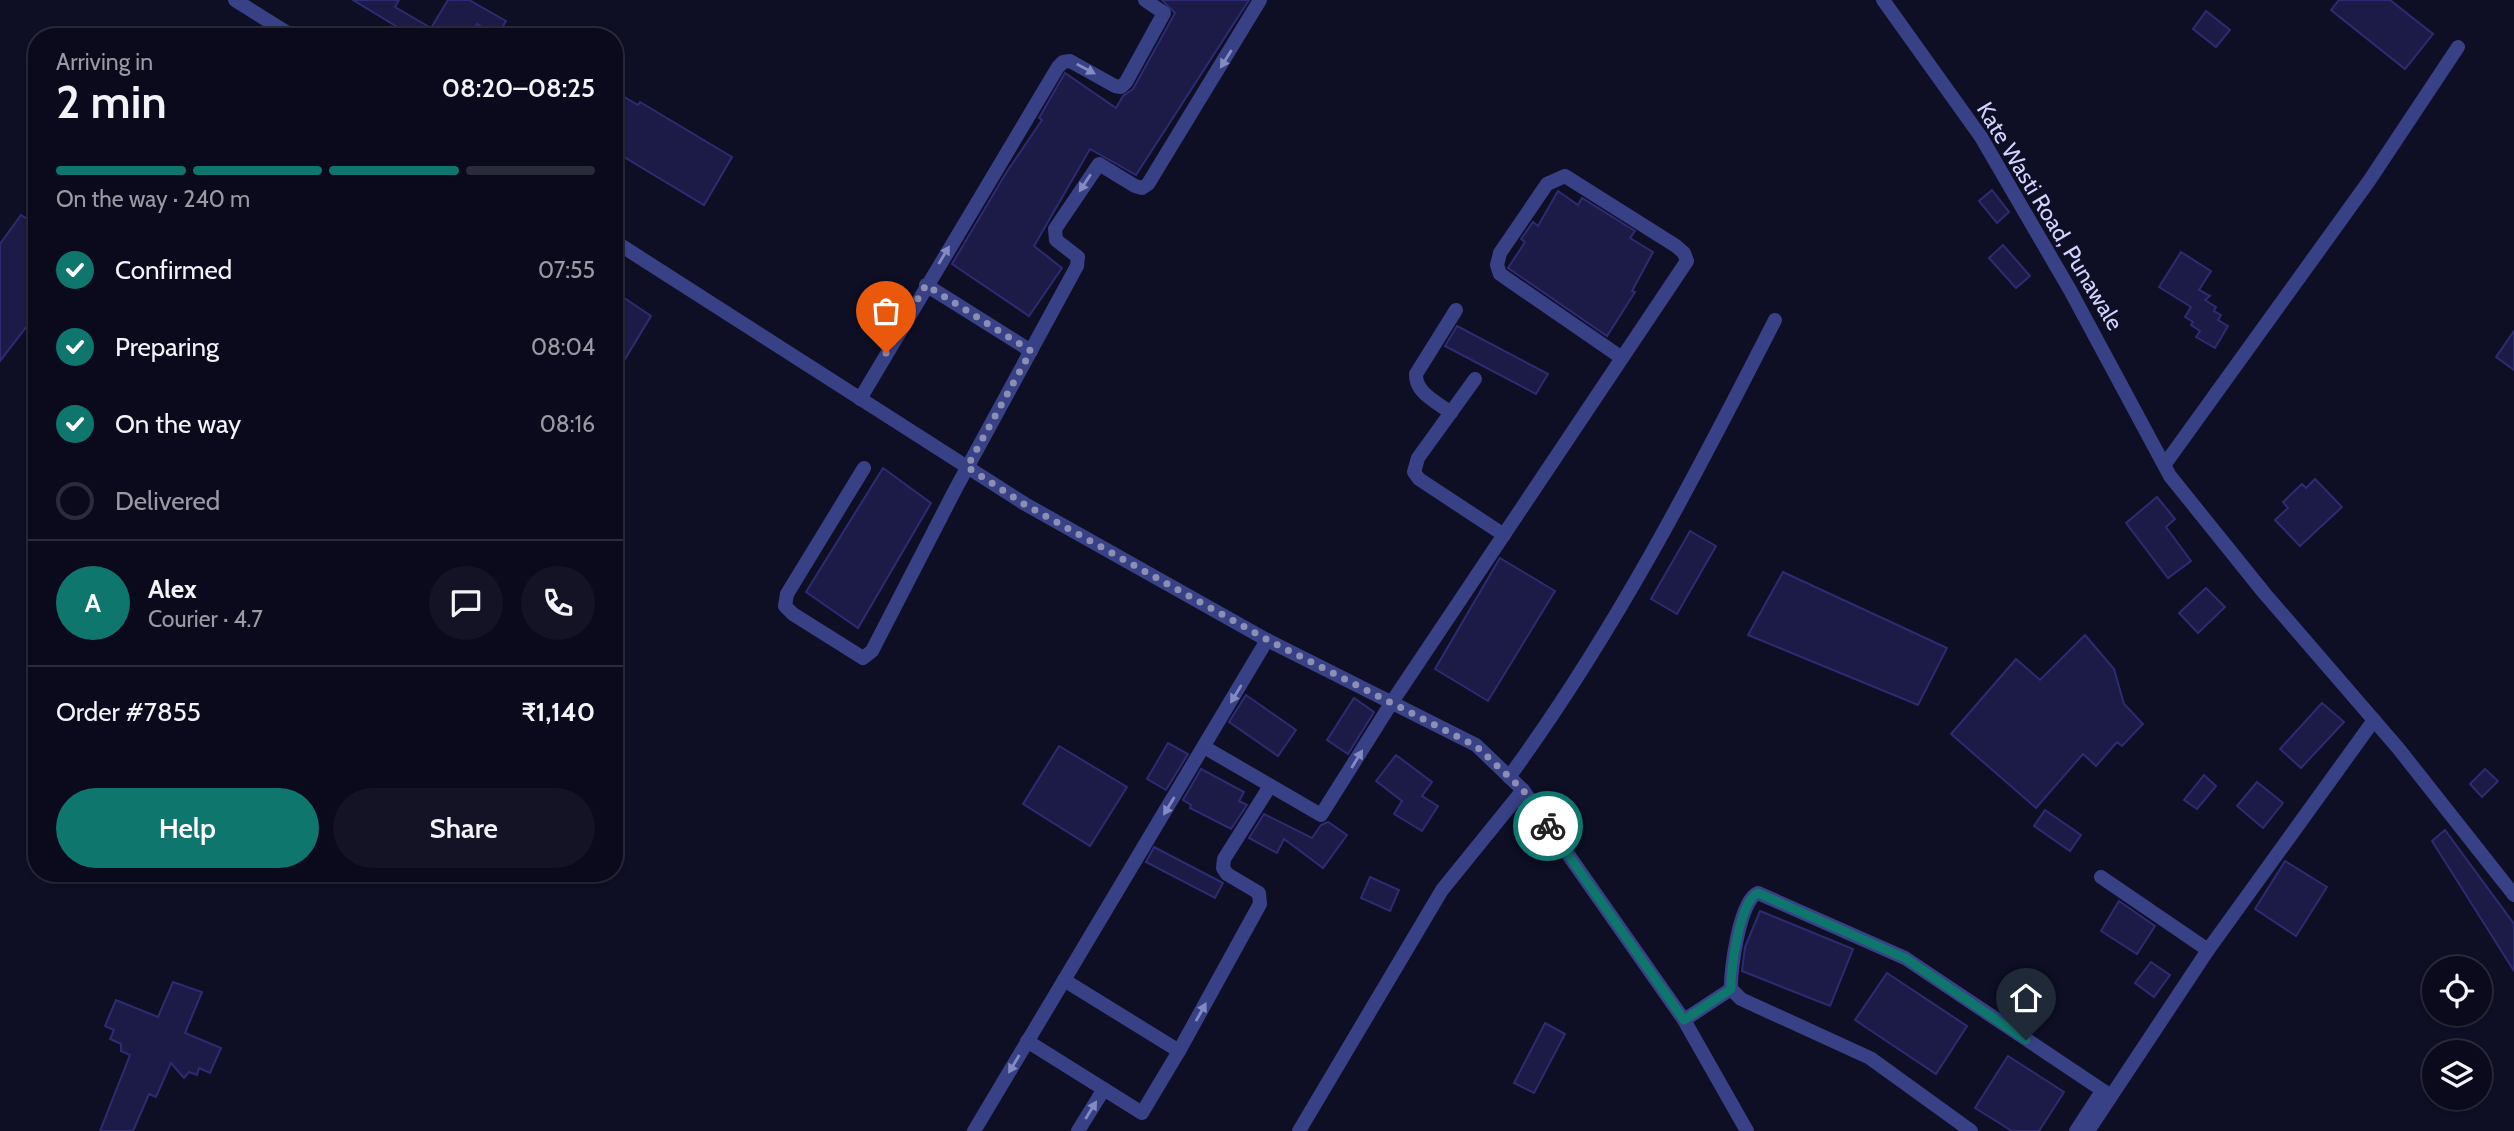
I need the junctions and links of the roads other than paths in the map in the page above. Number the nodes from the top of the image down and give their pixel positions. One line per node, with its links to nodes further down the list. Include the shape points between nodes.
1 (236, 0): 5 (street)
2 (1145, 0): 8 (street, one-way to 2, via 1058,67 1070,61 1115,86 1126,82 1164,13)
3 (1260, 0): 11 (street, one-way to 11, via 1148,184 1135,187 1102,165 1055,229 1056,240 1075,253 1079,262)
4 (1883, 0): 16 (street, Kate Wasti Road, Punawale, via 1981,137)
5 (280, 28)
6 (2458, 47): 16 (street, via 2369,181)
7 (623, 247): 14 (street)
8 (926, 285): 11 (street); 14 (street)
9 (1456, 310): 15 (street, via 1416,373 1420,390)
10 (1775, 320): 24 (street, via 1691,486 1556,712)
11 (1031, 351): 17 (street)
12 (1622, 358): 12 (street, via 1687,261 1684,253 1565,176 1558,178 1547,184 1500,253 1500,274); 19 (street)
13 (1475, 379): 15 (street)
14 (860, 398): 17 (street)
15 (1451, 413): 19 (street, via 1418,458 1415,472)
16 (2165, 464): 22 (street, Kate Wasti Road, Punawale, via 2169,476 2265,594)
17 (967, 467): 18 (street, via 872,651 863,657 785,606 787,594); 20 (street, via 1024,504)
18 (864, 468)
19 (1504, 535): 21 (street)
20 (1268, 640): 21 (street); 23 (street, one-way to 23)
21 (1392, 702): 24 (street, via 1476,746); 25 (street, one-way to 21, via 1321,816)
22 (2374, 720): 28 (street, Kate Wasti Road, Punawale); 29 (street)
23 (1204, 747): 25 (street); 30 (street, one-way to 30)
24 (1510, 777): 26 (street)
25 (1270, 786): 34 (street, one-way to 25, via 1260,904 1259,893 1223,868 1224,859)
26 (1523, 790): 32 (street); 39 (street, via 1442,890)
27 (2101, 877): 29 (street)
28 (2514, 895)
29 (2207, 950): 36 (street)
30 (1064, 980): 33 (street); 34 (street)
31 (1731, 989): 32 (street); 36 (street, via 1740,930 1749,900 1758,893 1905,958); 41 (street, via 1741,999 1870,1058)
32 (1684, 1020): 40 (street)
33 (1027, 1041): 35 (street); 37 (street, one-way to 37)
34 (1179, 1051): 35 (street, via 1142,1113)
35 (1104, 1089): 38 (street, one-way to 35)
36 (2107, 1093): 42 (street); 43 (street)
37 (974, 1131)
38 (1078, 1131)
39 (1300, 1131)
40 (1747, 1131)
41 (1971, 1131)
42 (2076, 1131)
43 (2088, 1131)

